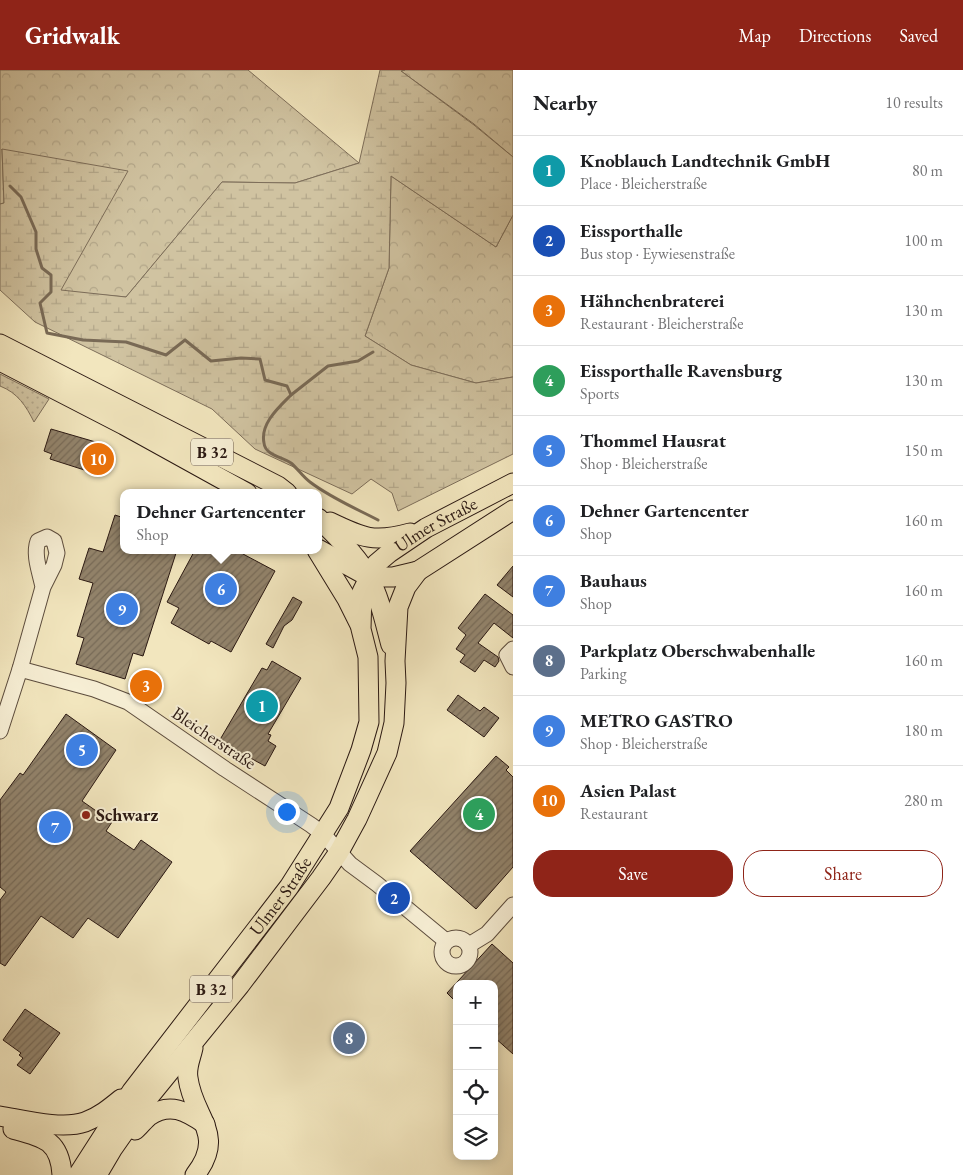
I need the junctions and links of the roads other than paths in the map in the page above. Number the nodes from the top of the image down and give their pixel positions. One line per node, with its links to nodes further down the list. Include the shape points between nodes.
1 (0, 344): 5 (main road, B 32)
2 (0, 361): 4 (main road, B 32)
3 (513, 483): 9 (main road, Ulmer Straße)
4 (240, 489)
5 (282, 489)
6 (513, 510): 12 (main road, Ulmer Straße)
7 (322, 519): 9 (main road, via 370,538 391,538)
8 (322, 521): 13 (main road, B 32)
9 (426, 528): 13 (main road, Ulmer Straße, via 376,564)
10 (322, 552): 13 (main road, Ulmer Straße)
11 (320, 554): 15 (main road, B 32)
12 (418, 571): 13 (main road, Ulmer Straße, via 393,577); 17 (main road, via 406,587 398,607)
13 (369, 577): 15 (main road, Ulmer Straße, via 362,592); 17 (main road, B 32)
14 (43, 587): 19 (street)
15 (362, 629): 21 (main road, Ulmer Straße / B 32, via 368,657 369,722 362,750 339,808)
16 (513, 649): 18 (street, via 507,655)
17 (395, 661): 22 (main road, Ulmer Straße / B 32, via 394,722 387,753)
18 (513, 667)
19 (20, 669): 20 (street); 21 (street, Bleicherstraße, via 128,702)
20 (0, 731)
21 (323, 834): 22 (street, Bleicherstraße); 27 (main road, Ulmer Straße / B 32, via 289,887)
22 (339, 852): 24 (street, Bleicherstraße); 26 (main road, Ulmer Straße / B 32)
23 (513, 905): 25 (street, via 487,934)
24 (446, 942): 25 (street, via 459,937); 25 (street, via 442,955 447,963 455,966 469,958)
25 (469, 945)
26 (195, 1041): 29 (main road, via 187,1076); 31 (main road, Ulmer Straße / B 32)
27 (132, 1091): 28 (main road, via 84,1123 50,1124); 33 (main road, Ulmer Straße / B 32)
28 (0, 1116)
29 (205, 1124): 31 (main road, via 173,1108 159,1111); 35 (main road, via 209,1150)
30 (0, 1126): 32 (main road, via 46,1139 58,1153)
31 (112, 1148): 34 (main road, Ulmer Straße / B 32)
32 (62, 1175)
33 (78, 1175)
34 (97, 1175)
35 (195, 1175)

